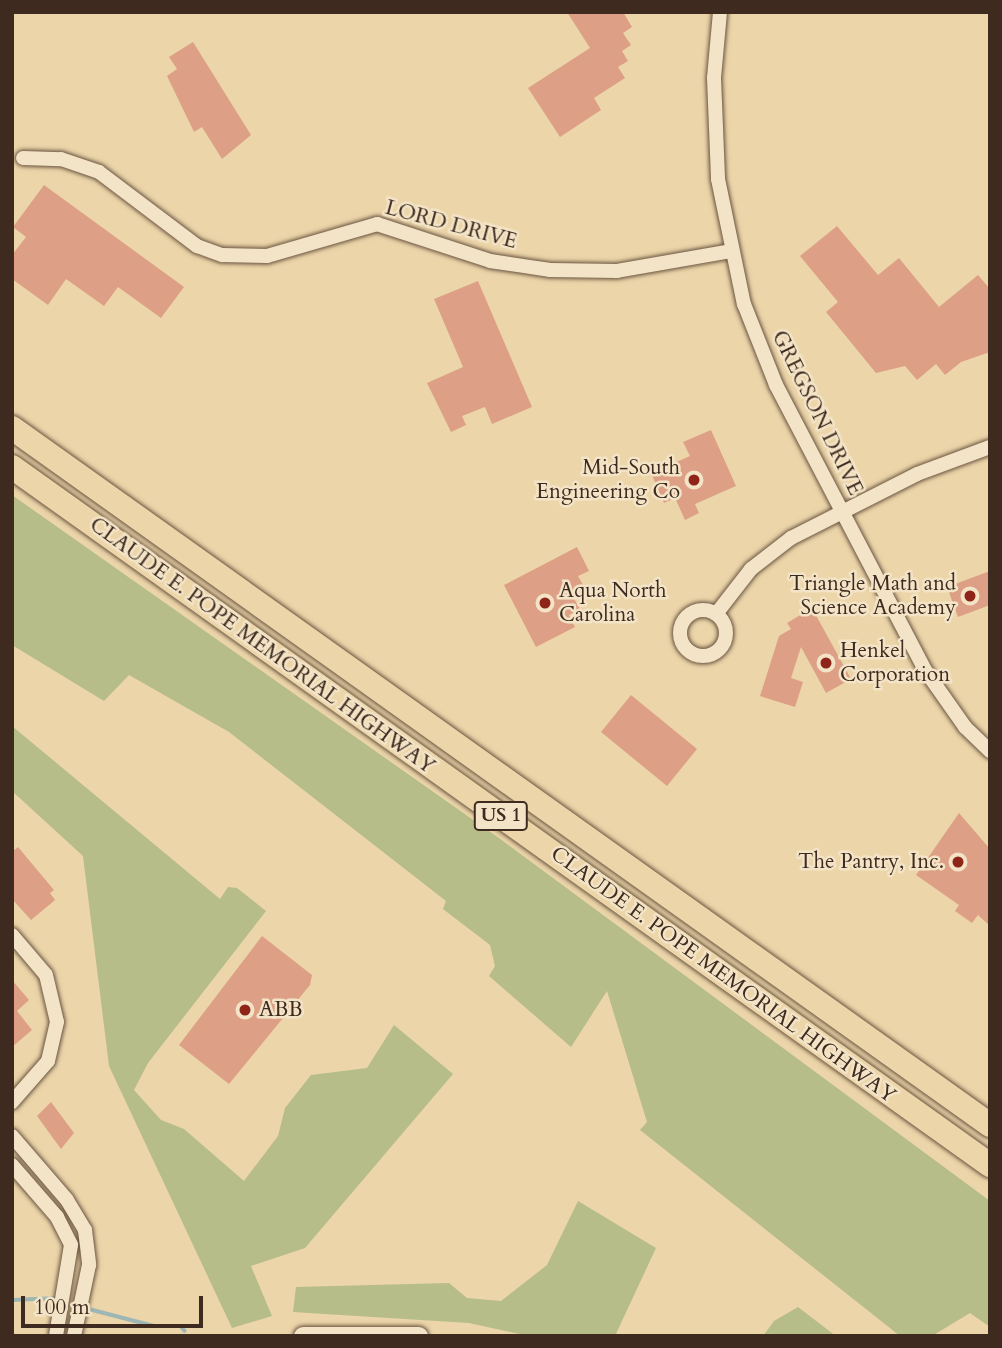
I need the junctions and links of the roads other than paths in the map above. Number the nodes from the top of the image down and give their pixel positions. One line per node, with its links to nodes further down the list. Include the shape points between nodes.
1 (720, 12): 3 (street, GREGSON DRIVE, via 714,120)
2 (23, 158): 3 (street, LORD DRIVE, via 61,159 99,172 197,246 222,255 267,256 377,224 490,261 550,270 617,271)
3 (732, 251): 7 (street, GREGSON DRIVE, via 769,370)
4 (12, 428): 12 (highway, CLAUDE E. POPE MEMORIAL HIGHWAY / US 1)
5 (990, 447): 7 (street)
6 (12, 467): 15 (highway, CLAUDE E. POPE MEMORIAL HIGHWAY / US 1)
7 (840, 509): 8 (street, via 765,556); 9 (street, GREGSON DRIVE, via 925,670 965,727)
8 (716, 614)
9 (990, 751)
10 (12, 935): 11 (street, via 46,975 57,1022 48,1061)
11 (12, 1102)
12 (990, 1125)
13 (12, 1136): 16 (street, via 82,1222 89,1248)
14 (12, 1165): 17 (street, via 66,1232 68,1280)
15 (990, 1166)
16 (74, 1331)
17 (56, 1336)
18 (303, 1336): 19 (street)
19 (419, 1336)

